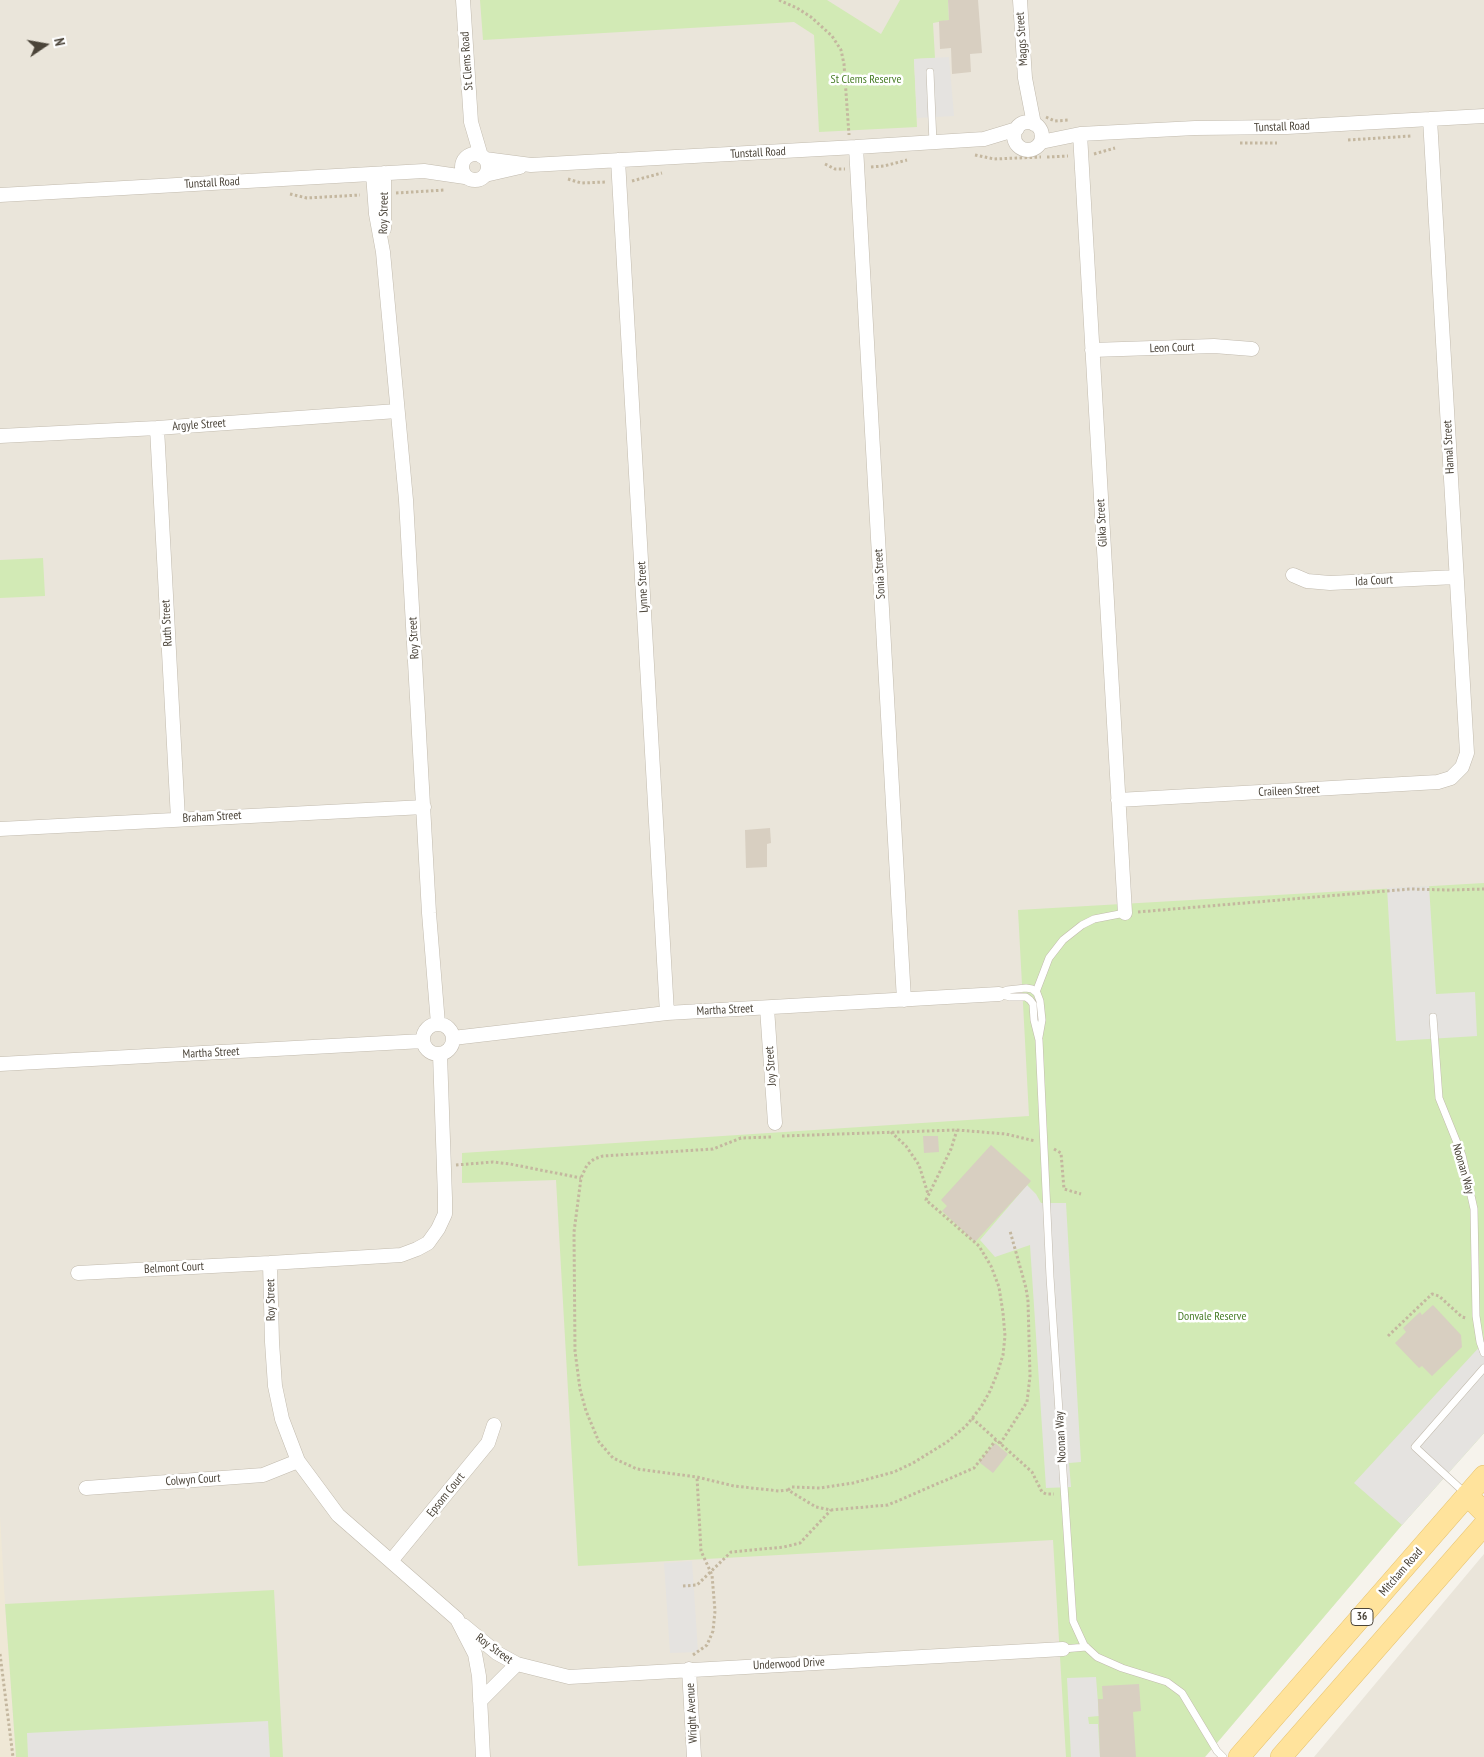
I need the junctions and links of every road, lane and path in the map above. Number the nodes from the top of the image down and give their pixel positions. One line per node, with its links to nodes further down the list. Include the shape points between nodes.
1 (463, 0): 7 (street, St Clems Road)
2 (779, 0): 9 (path, via 811,17 832,36 841,50)
3 (1020, 0): 8 (street, Maggs Street)
4 (930, 72): 14 (lane)
5 (1484, 116): 6 (street, Tunstall Road)
6 (1430, 119): 10 (street, Tunstall Road); 11 (street, Hamal Street)
7 (472, 122): 22 (street); 23 (street)
8 (1030, 130): 10 (street, Tunstall Road); 12 (street, Tunstall Road); 17 (street, Maggs Street, via 1015,137); 17 (street, Tunstall Road, via 1036,147 1030,150)
9 (848, 133)
10 (1080, 134): 21 (street, Glika Street)
11 (1430, 135): 13 (path); 46 (street, Hamal Street)
12 (984, 139): 14 (street, Tunstall Road); 17 (street, Tunstall Road)
13 (1341, 140)
14 (934, 142): 18 (street, Tunstall Road)
15 (1237, 143): 16 (path)
16 (1283, 143)
17 (1018, 145)
18 (856, 147): 25 (street, Tunstall Road); 28 (street, Sonia Street)
19 (1120, 147): 21 (path)
20 (972, 154): 21 (path, via 994,159)
21 (1081, 155): 41 (street, Glika Street)
22 (465, 158): 23 (street, via 471,154); 29 (street, Tunstall Road); 33 (street, via 462,168)
23 (483, 158): 27 (street, Tunstall Road); 32 (street, via 488,168)
24 (911, 159): 28 (path)
25 (618, 160): 27 (street, Tunstall Road); 35 (street, Lynne Street)
26 (820, 162): 28 (path, via 836,169)
27 (531, 165): 32 (street, Tunstall Road)
28 (857, 168): 57 (street, Sonia Street)
29 (424, 171): 31 (street, Tunstall Road); 33 (street, Tunstall Road)
30 (664, 173): 35 (path, via 641,180)
31 (379, 174): 38 (street, Roy Street); 39 (street, Tunstall Road)
32 (485, 175): 33 (street, via 473,180)
33 (465, 176)
34 (564, 178): 35 (path, via 581,183)
35 (619, 181): 59 (street, Lynne Street)
36 (451, 189): 38 (path)
37 (286, 193): 38 (path, via 307,198)
38 (380, 194): 42 (street, Roy Street, via 376,214 383,252)
39 (0, 195)
40 (1252, 349): 41 (street, Leon Court, via 1214,346)
41 (1092, 350): 48 (street, Glika Street)
42 (397, 411): 43 (street, Argyle Street); 49 (street, Roy Street, via 406,500)
43 (156, 428): 44 (street, Argyle Street); 50 (street, Ruth Street)
44 (0, 436)
45 (1293, 575): 46 (street, Ida Court, via 1308,581 1330,583)
46 (1456, 576): 47 (street, Hamal Street, via 1467,753)
47 (1457, 773): 48 (street, Craileen Street, via 1438,782)
48 (1118, 800): 53 (street, Glika Street)
49 (424, 807): 50 (street, Braham Street); 61 (street, Roy Street)
50 (178, 819): 51 (street, Braham Street)
51 (0, 829)
52 (1484, 889): 53 (path, via 1410,889)
53 (1125, 913): 54 (lane, via 1088,922 1062,940 1049,958)
54 (1036, 992): 55 (lane, Martha Street, via 1026,988); 63 (lane, Noonan Way, via 1041,1014)
55 (999, 994): 56 (lane, Martha Street); 57 (street, Martha Street)
56 (1026, 998): 63 (lane, Noonan Way, via 1033,1004)
57 (904, 1000): 58 (street, Martha Street)
58 (767, 1008): 59 (street, Martha Street); 67 (street, Joy Street)
59 (667, 1013): 62 (street, Martha Street)
60 (1433, 1016): 83 (lane, Noonan Way, via 1439,1098 1462,1155 1474,1210)
61 (438, 1024): 62 (street, via 448,1028); 64 (street, via 427,1029)
62 (453, 1038): 65 (street, via 450,1049)
63 (1039, 1040): 72 (lane, Noonan Way)
64 (423, 1041): 65 (street, via 429,1051); 66 (street, Martha Street)
65 (440, 1054): 74 (street, Roy Street)
66 (0, 1064)
67 (776, 1123)
68 (957, 1130): 70 (path); 71 (path, via 1006,1134); 78 (path, via 952,1148)
69 (1033, 1131): 71 (path)
70 (891, 1132): 75 (path, via 741,1138 713,1149 603,1156 594,1158 586,1166); 78 (path, via 919,1165)
71 (1034, 1141): 72 (path); 73 (path)
72 (1044, 1143): 76 (path, via 1061,1153); 105 (lane, Noonan Way, via 1071,1613)
73 (1034, 1150)
74 (444, 1166): 75 (path, via 492,1162); 81 (street, Roy Street, via 445,1214 428,1243 401,1256)
75 (581, 1178): 93 (path, via 574,1232 575,1351 586,1411 600,1442 614,1458 637,1468)
76 (1064, 1189): 77 (path); 79 (path)
77 (1060, 1190)
78 (929, 1194): 87 (path, via 926,1200 980,1246 999,1287 1004,1328 1003,1354 990,1390)
79 (1081, 1194)
80 (1010, 1231): 90 (path, via 1028,1302 1030,1376 1027,1402)
81 (270, 1264): 82 (street, Belmont Court); 91 (street, Roy Street, via 275,1386 282,1419)
82 (78, 1273)
83 (1476, 1316): 84 (path, via 1462,1317 1439,1296 1432,1294); 85 (lane, Noonan Way)
84 (1388, 1336)
85 (1484, 1353)
86 (1484, 1368): 97 (lane, via 1415,1447)
87 (972, 1418): 89 (path); 95 (path, via 947,1442 894,1472 852,1483 820,1488 792,1487)
88 (494, 1425): 101 (street, Epsom Court, via 488,1443)
89 (996, 1440): 90 (path); 98 (path, via 974,1468 888,1505)
90 (1000, 1444): 96 (path, via 1032,1472 1042,1492)
91 (298, 1461): 94 (street, Colwyn Court, via 263,1476); 101 (street, Roy Street, via 338,1515)
92 (1484, 1476): 97 (main road, Mitcham Road / 36)
93 (698, 1477): 95 (path, via 734,1486); 102 (path, via 701,1551)
94 (86, 1488)
95 (788, 1490): 98 (path, via 816,1507)
96 (1054, 1494)
97 (1467, 1495): 99 (main road); 115 (main road, Mitcham Road / 36)
98 (831, 1510): 102 (path, via 800,1543 731,1552)
99 (1484, 1512)
100 (1484, 1525): 116 (main road, 36)
101 (391, 1561): 104 (street, Roy Street)
102 (710, 1572): 103 (path, via 697,1585); 109 (path, via 715,1611 713,1631 707,1646)
103 (683, 1586)
104 (457, 1619): 108 (street, Roy Street, via 497,1653); 110 (street, Roy Street, via 475,1654)
105 (1086, 1647): 106 (lane); 114 (lane, Noonan Way, via 1103,1661 1167,1682 1182,1693)
106 (1063, 1649): 109 (street, Underwood Drive)
107 (0, 1654): 111 (path)
108 (516, 1664): 109 (street, Underwood Drive, via 569,1677); 110 (street, Roy Street)
109 (689, 1664): 113 (street, Wright Avenue)
110 (480, 1701): 112 (street, Roy Street)
111 (13, 1757)
112 (482, 1757)
113 (694, 1757)
114 (1223, 1757)
115 (1239, 1757)
116 (1281, 1757)

